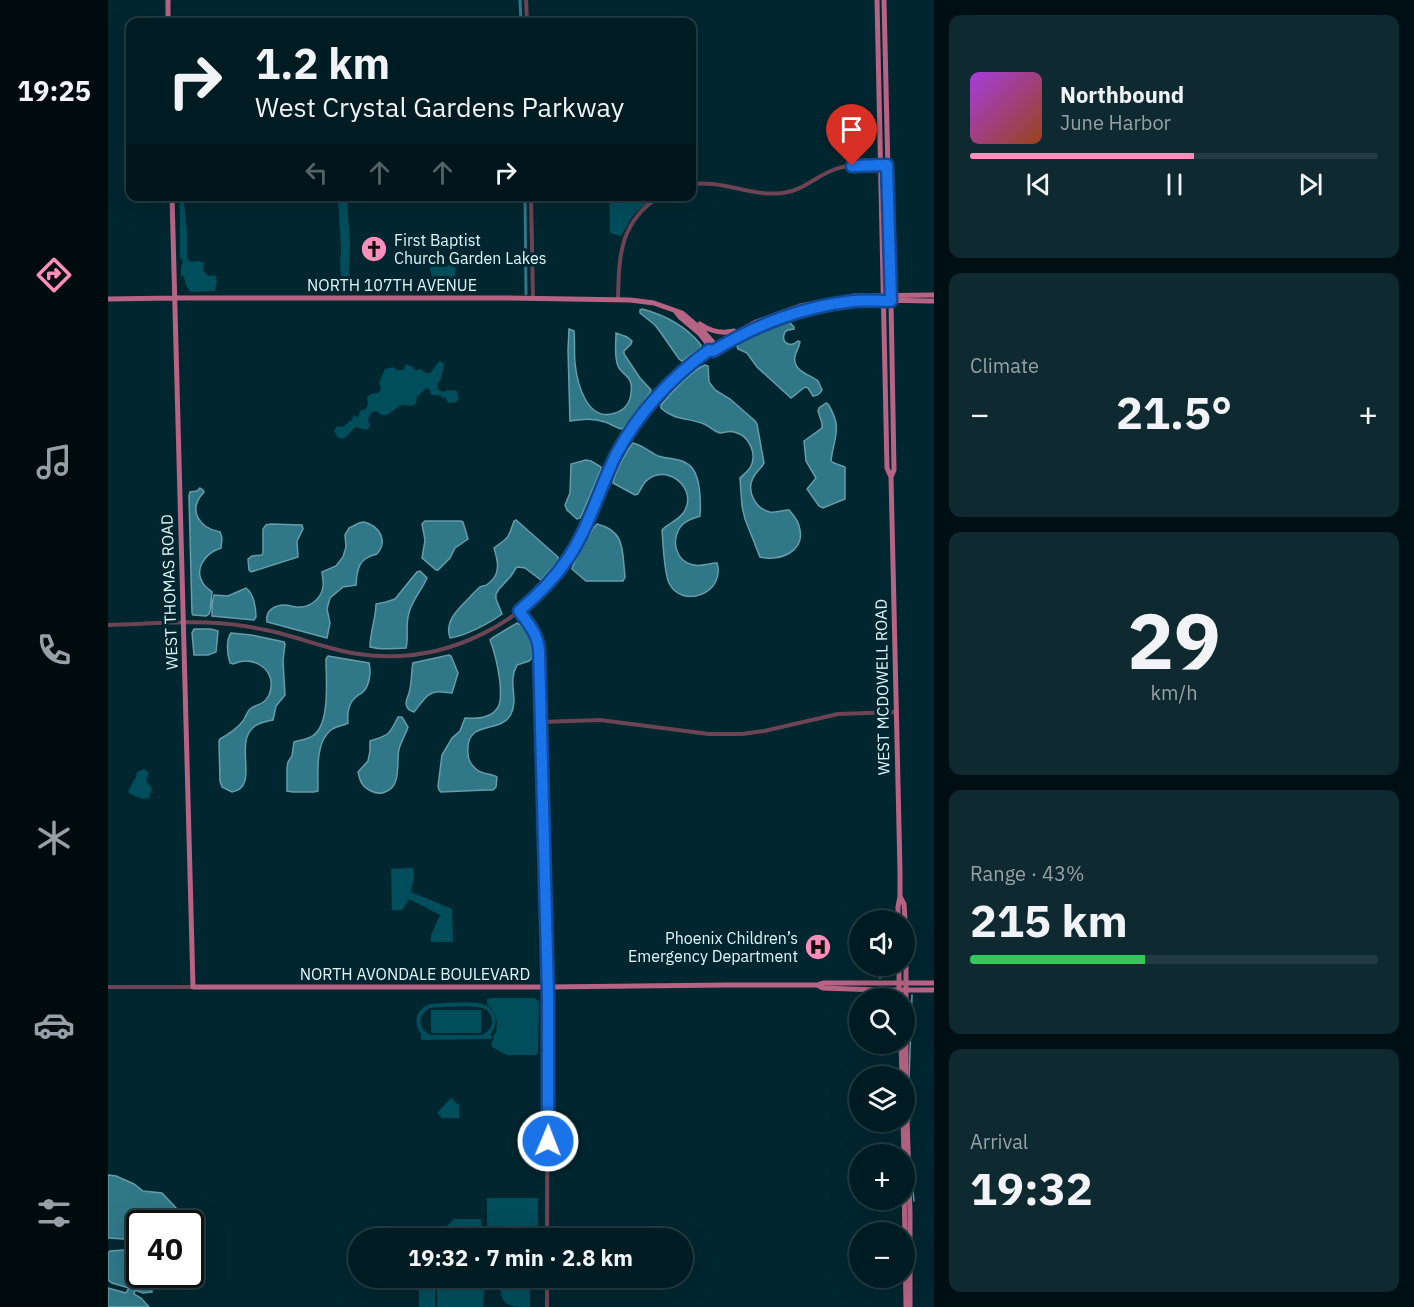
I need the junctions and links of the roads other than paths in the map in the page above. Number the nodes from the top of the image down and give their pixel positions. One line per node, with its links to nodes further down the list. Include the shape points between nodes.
1 (168, 0): 5 (main road)
2 (526, 0): 6 (street)
3 (877, 0): 7 (main road, WEST MCDOWELL ROAD)
4 (884, 0): 8 (main road, WEST MCDOWELL ROAD)
5 (168, 18)
6 (527, 18)
7 (880, 165): 8 (street); 9 (street, via 834,169 801,188 783,193); 15 (main road, WEST MCDOWELL ROAD)
8 (887, 165): 16 (main road, WEST MCDOWELL ROAD)
9 (696, 184)
10 (172, 201): 13 (main road, WEST THOMAS ROAD)
11 (531, 201): 14 (street)
12 (653, 201): 18 (street, via 630,227 624,241 619,258)
13 (174, 298): 14 (main road, NORTH 107TH AVENUE); 17 (main road, NORTH 107TH AVENUE); 27 (main road, WEST THOMAS ROAD)
14 (533, 298): 18 (main road, NORTH 107TH AVENUE)
15 (882, 298): 16 (main road); 22 (main road, via 843,297 810,303); 25 (main road, WEST MCDOWELL ROAD, via 887,468)
16 (891, 298): 19 (main road); 25 (main road, WEST MCDOWELL ROAD)
17 (108, 299)
18 (618, 299): 20 (main road, NORTH 107TH AVENUE, via 654,303)
19 (932, 299)
20 (675, 311): 21 (main road, NORTH 107TH AVENUE); 24 (main road, NORTH 107TH AVENUE)
21 (689, 318): 23 (main road, via 714,331); 24 (main road, NORTH 107TH AVENUE)
22 (757, 324): 23 (main road); 24 (main road)
23 (744, 327): 24 (main road)
24 (713, 348): 26 (street, via 654,399 634,425 569,557)
25 (891, 477): 29 (main road, WEST MCDOWELL ROAD)
26 (519, 611): 27 (street, via 490,630 450,647 390,656 327,648 242,626); 30 (street, via 539,645)
27 (183, 623): 28 (street); 39 (main road, WEST THOMAS ROAD)
28 (108, 625)
29 (897, 712): 30 (street, via 838,714 742,734 710,734 600,720); 31 (main road, WEST MCDOWELL ROAD)
30 (541, 722): 40 (street)
31 (900, 896): 32 (main road, WEST MCDOWELL ROAD); 35 (main road, WEST MCDOWELL ROAD, via 904,904)
32 (898, 910)
33 (899, 976): 34 (main road)
34 (899, 983): 35 (main road, NORTH AVONDALE BOULEVARD); 37 (main road, NORTH AVONDALE BOULEVARD); 41 (main road)
35 (906, 983): 36 (main road, NORTH AVONDALE BOULEVARD); 42 (main road, WEST MCDOWELL ROAD)
36 (934, 983)
37 (817, 986): 40 (main road, NORTH AVONDALE BOULEVARD); 43 (main road, NORTH AVONDALE BOULEVARD)
38 (108, 987): 39 (street)
39 (193, 987): 40 (main road, NORTH AVONDALE BOULEVARD)
40 (548, 987): 48 (street)
41 (899, 988)
42 (906, 988)
43 (849, 989)
44 (915, 990): 45 (main road, NORTH AVONDALE BOULEVARD)
45 (934, 990)
46 (906, 1054): 52 (main road, WEST MCDOWELL ROAD)
47 (904, 1210): 51 (main road)
48 (548, 1228)
49 (547, 1288): 50 (street)
50 (547, 1307)
51 (906, 1307)
52 (910, 1307)

